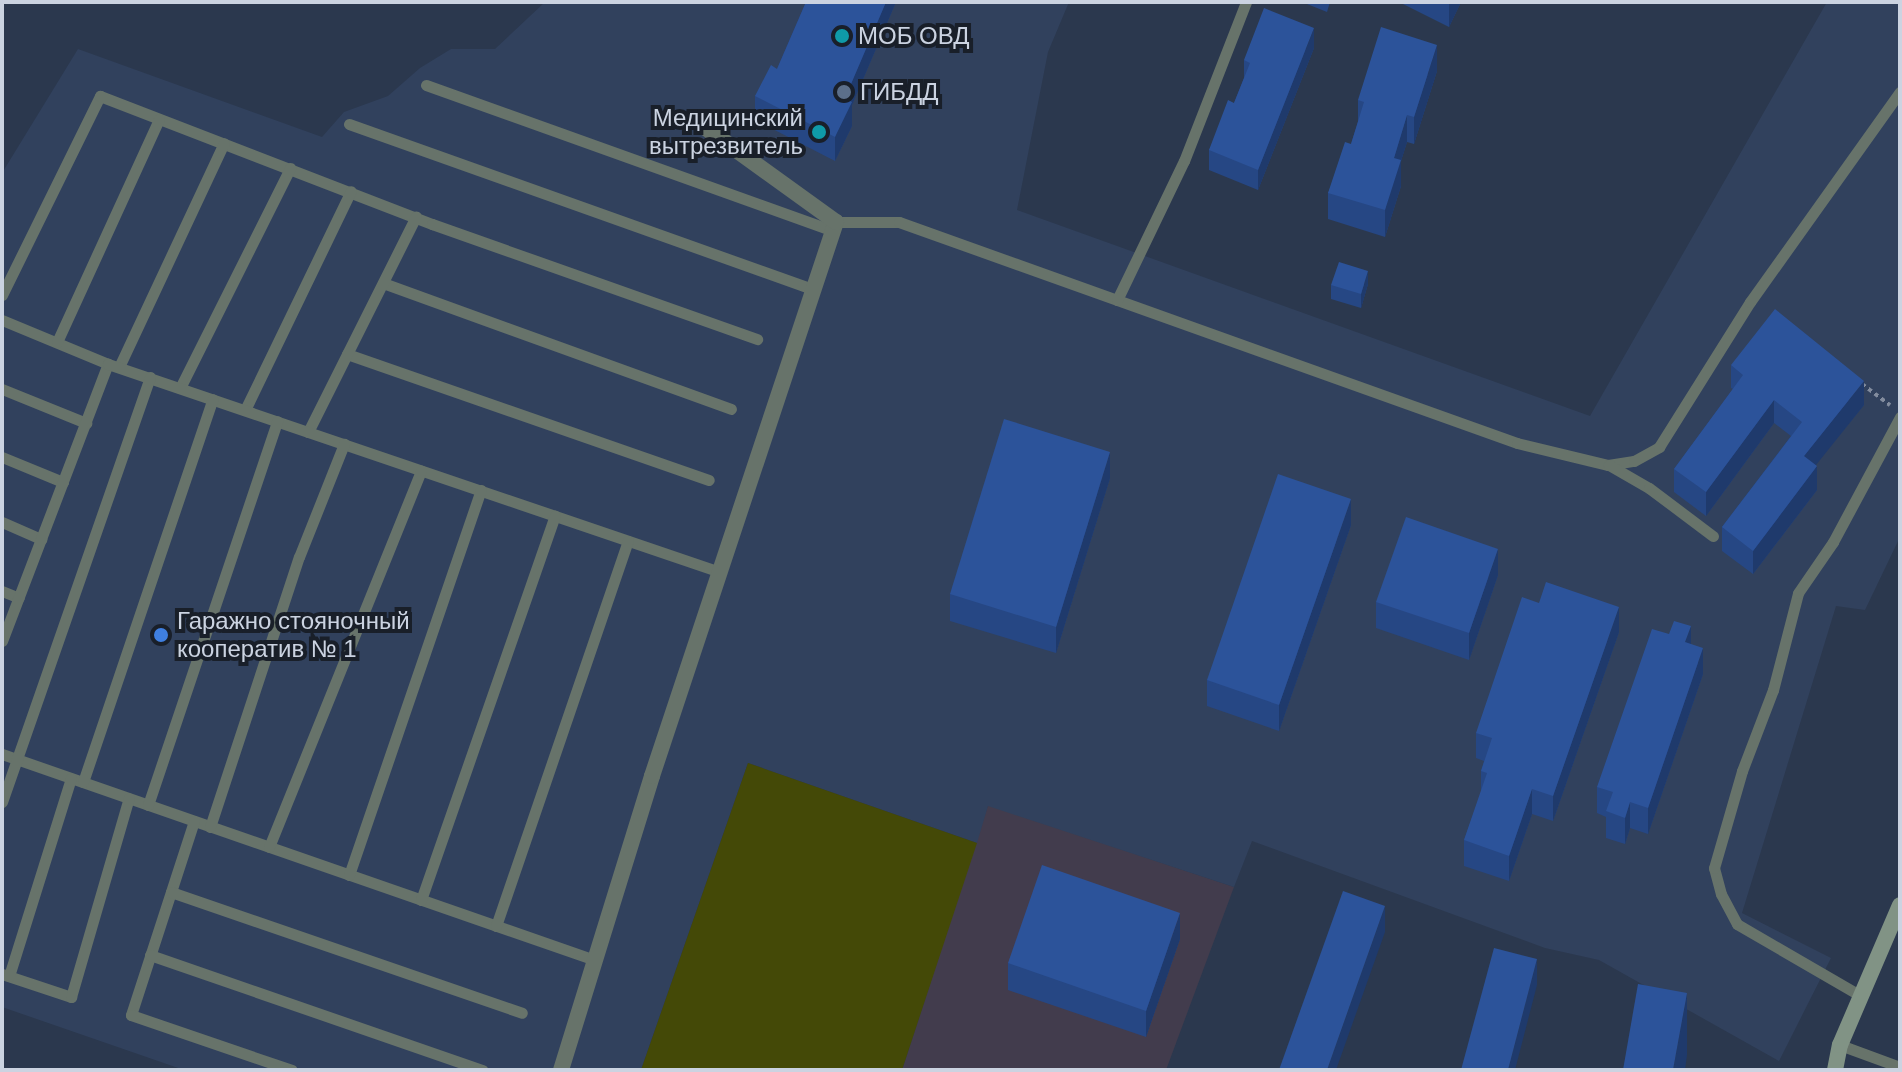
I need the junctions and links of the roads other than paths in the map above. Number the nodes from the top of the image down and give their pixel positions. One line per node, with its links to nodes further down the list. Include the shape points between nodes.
1 (1246, 2): 15 (lane, via 1184,161)
2 (426, 85): 11 (lane)
3 (1900, 92): 33 (lane, via 1750,302 1659,447 1634,461)
4 (159, 119): 7 (lane); 14 (lane, via 100,96); 18 (lane)
5 (349, 124): 13 (lane)
6 (703, 126): 11 (street)
7 (224, 143): 8 (lane); 20 (lane)
8 (290, 168): 9 (lane); 22 (lane)
9 (351, 191): 10 (lane); 26 (lane)
10 (416, 216): 12 (lane); 17 (lane)
11 (835, 227): 13 (street); 15 (lane, via 899,222)
12 (383, 283): 19 (lane); 25 (lane)
13 (814, 290): 43 (street)
14 (2, 295)
15 (1117, 300): 33 (lane, via 1517,443)
16 (2, 320): 18 (lane)
17 (757, 339)
18 (57, 342): 20 (lane)
19 (347, 354): 30 (lane); 35 (lane)
20 (114, 365): 21 (lane); 29 (lane)
21 (150, 377): 22 (lane); 48 (lane)
22 (180, 388): 24 (lane)
23 (2, 389): 29 (lane)
24 (213, 399): 26 (lane); 49 (lane)
25 (731, 409)
26 (245, 410): 28 (lane)
27 (1900, 414): 64 (lane, via 1833,542 1798,593 1773,690 1714,868 1737,924)
28 (277, 421): 30 (lane); 52 (lane)
29 (86, 423): 36 (lane)
30 (308, 432): 31 (lane)
31 (344, 444): 34 (lane); 54 (lane, via 299,557)
32 (2, 457): 36 (lane)
33 (1608, 465): 40 (lane)
34 (421, 470): 37 (lane); 55 (lane)
35 (709, 480)
36 (63, 482): 41 (lane)
37 (481, 490): 38 (lane); 56 (lane)
38 (555, 516): 42 (lane); 58 (lane)
39 (2, 522): 41 (lane)
40 (1713, 536)
41 (41, 539): 45 (lane)
42 (628, 541): 43 (lane); 60 (lane)
43 (720, 572): 62 (street)
44 (2, 591): 45 (lane)
45 (19, 598): 46 (lane)
46 (2, 641)
47 (2, 754): 48 (lane)
48 (17, 759): 49 (lane); 51 (lane)
49 (77, 780): 50 (lane); 63 (lane)
50 (129, 798): 52 (lane); 63 (lane, via 71,997)
51 (2, 802)
52 (148, 805): 53 (lane)
53 (194, 821): 54 (lane); 57 (lane)
54 (210, 827): 55 (lane)
55 (269, 847): 56 (lane)
56 (349, 875): 58 (lane)
57 (171, 892): 61 (lane); 65 (lane)
58 (421, 900): 60 (lane)
59 (1900, 905): 64 (street)
60 (496, 926): 62 (lane)
61 (150, 955): 68 (lane, via 131,1015); 69 (lane)
62 (595, 960): 70 (street)
63 (6, 975)
64 (1861, 996): 66 (street)
65 (522, 1013)
66 (1840, 1045): 67 (lane); 71 (street)
67 (1900, 1067)
68 (292, 1070)
69 (483, 1070)
70 (561, 1070)
71 (1835, 1070)

